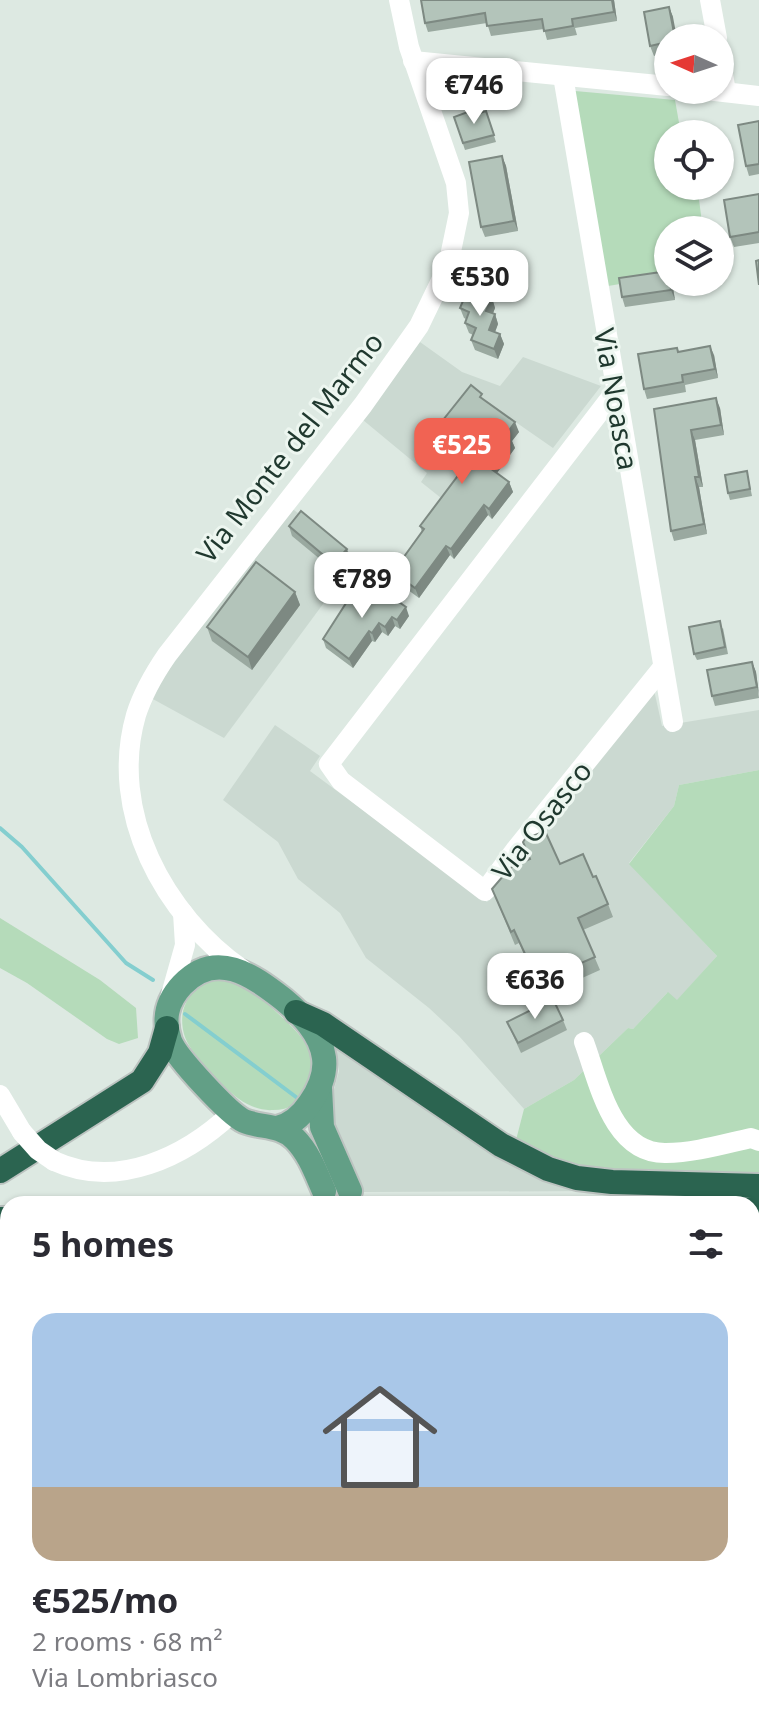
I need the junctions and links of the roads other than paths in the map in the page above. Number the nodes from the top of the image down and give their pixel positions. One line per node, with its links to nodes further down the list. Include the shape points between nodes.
1 (399, 0): 4 (street, Via Monte del Marmo)
2 (710, 0): 3 (street)
3 (714, 24)
4 (413, 61): 5 (street); 12 (street, Via Monte del Marmo, via 458,195 455,240 439,286 412,337 363,405 177,640 136,714 128,765 134,817 156,872)
5 (563, 76): 6 (street); 9 (street, Via Noasca)
6 (654, 85)
7 (734, 93): 8 (street)
8 (759, 96)
9 (615, 392): 10 (street, Via Noasca); 10 (street, Via Osasco, via 329,764 341,781 485,891)
10 (663, 667): 11 (street, Via Noasca)
11 (673, 722)
12 (183, 913): 13 (street, Via Monte del Marmo, via 212,946); 15 (street, via 185,945)
13 (246, 972): 14 (main road); 15 (main road, via 201,972 181,986)
14 (296, 1012): 17 (main road, via 322,1048); 23 (highway, via 323,1024 501,1145 548,1169 603,1181)
15 (168, 1016): 19 (main road, via 177,1053); 22 (highway, via 160,1053 142,1081)
16 (584, 1042): 21 (street, via 613,1117 641,1149 670,1153 751,1138)
17 (320, 1086): 20 (main road, via 303,1113); 25 (main road, via 322,1127)
18 (0, 1095): 19 (street, bridge, via 38,1150 93,1173 128,1171 160,1160)
19 (232, 1113): 20 (main road)
20 (277, 1128): 24 (main road, via 302,1147)
21 (759, 1141)
22 (0, 1171)
23 (759, 1186)
24 (324, 1191)
25 (350, 1191)

